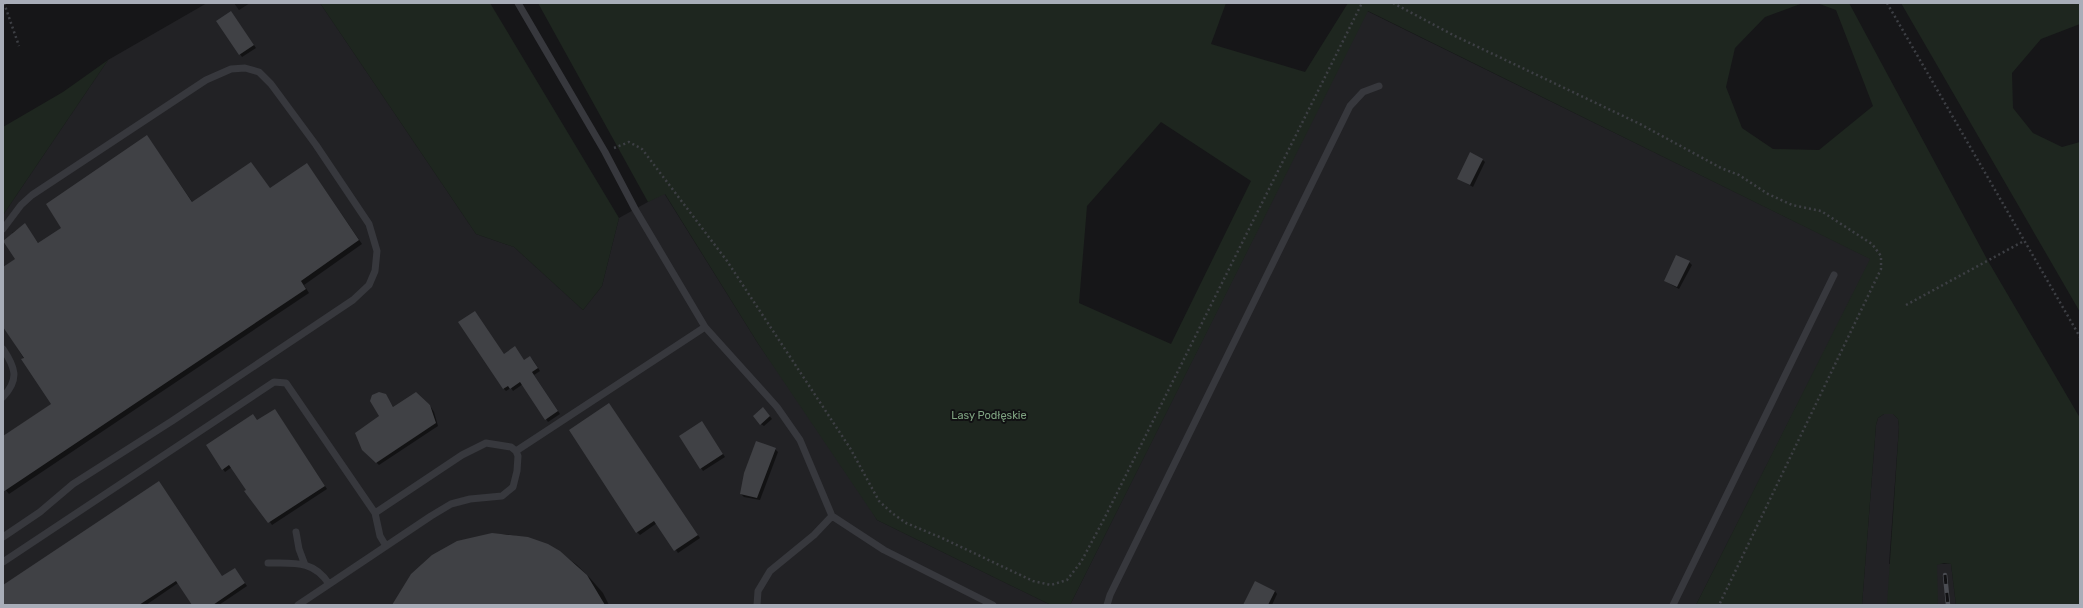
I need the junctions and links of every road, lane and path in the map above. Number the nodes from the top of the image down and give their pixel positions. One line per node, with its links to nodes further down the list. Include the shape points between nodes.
1 (4, 3): 6 (path)
2 (518, 3): 8 (lane)
3 (1362, 3): 8 (path, via 1081,562 1067,580 1051,584 1033,581 906,523 879,501 850,448 727,261 642,149 629,142)
4 (1393, 3): 32 (path, via 1455,36 1640,124 1739,175 1768,194 1792,205 1821,211 1872,244 1881,256 1881,269)
5 (1887, 3): 10 (path)
6 (19, 46)
7 (1379, 86): 30 (lane, via 1363,92 1350,106)
8 (605, 152): 13 (lane, via 634,209)
9 (3, 229): 21 (lane, via 32,195 206,80 231,69 245,68 259,72 272,84 316,145 369,224 377,251 375,271 369,285 353,300 172,422 73,484 40,512)
10 (2024, 240): 12 (path); 14 (path)
11 (1834, 275): 31 (lane)
12 (1906, 305)
13 (705, 327): 17 (lane); 19 (lane, via 777,407 800,440)
14 (2080, 337)
15 (3, 348): 16 (lane, via 14,365 13,382)
16 (3, 397)
17 (516, 451): 18 (lane, via 511,447 486,443 462,455); 22 (lane, via 517,471 513,487 502,496 451,504)
18 (375, 513): 22 (lane, via 377,527); 23 (lane, via 286,383 274,382)
19 (832, 516): 28 (lane, via 814,535 770,571 758,591); 29 (lane, via 884,550)
20 (296, 532): 25 (lane)
21 (3, 537)
22 (386, 546): 26 (lane)
23 (3, 562)
24 (268, 563): 25 (lane)
25 (304, 565): 26 (lane, via 315,567)
26 (329, 584): 27 (lane)
27 (298, 605)
28 (757, 605)
29 (993, 605)
30 (1107, 605)
31 (1673, 605)
32 (1719, 605)

